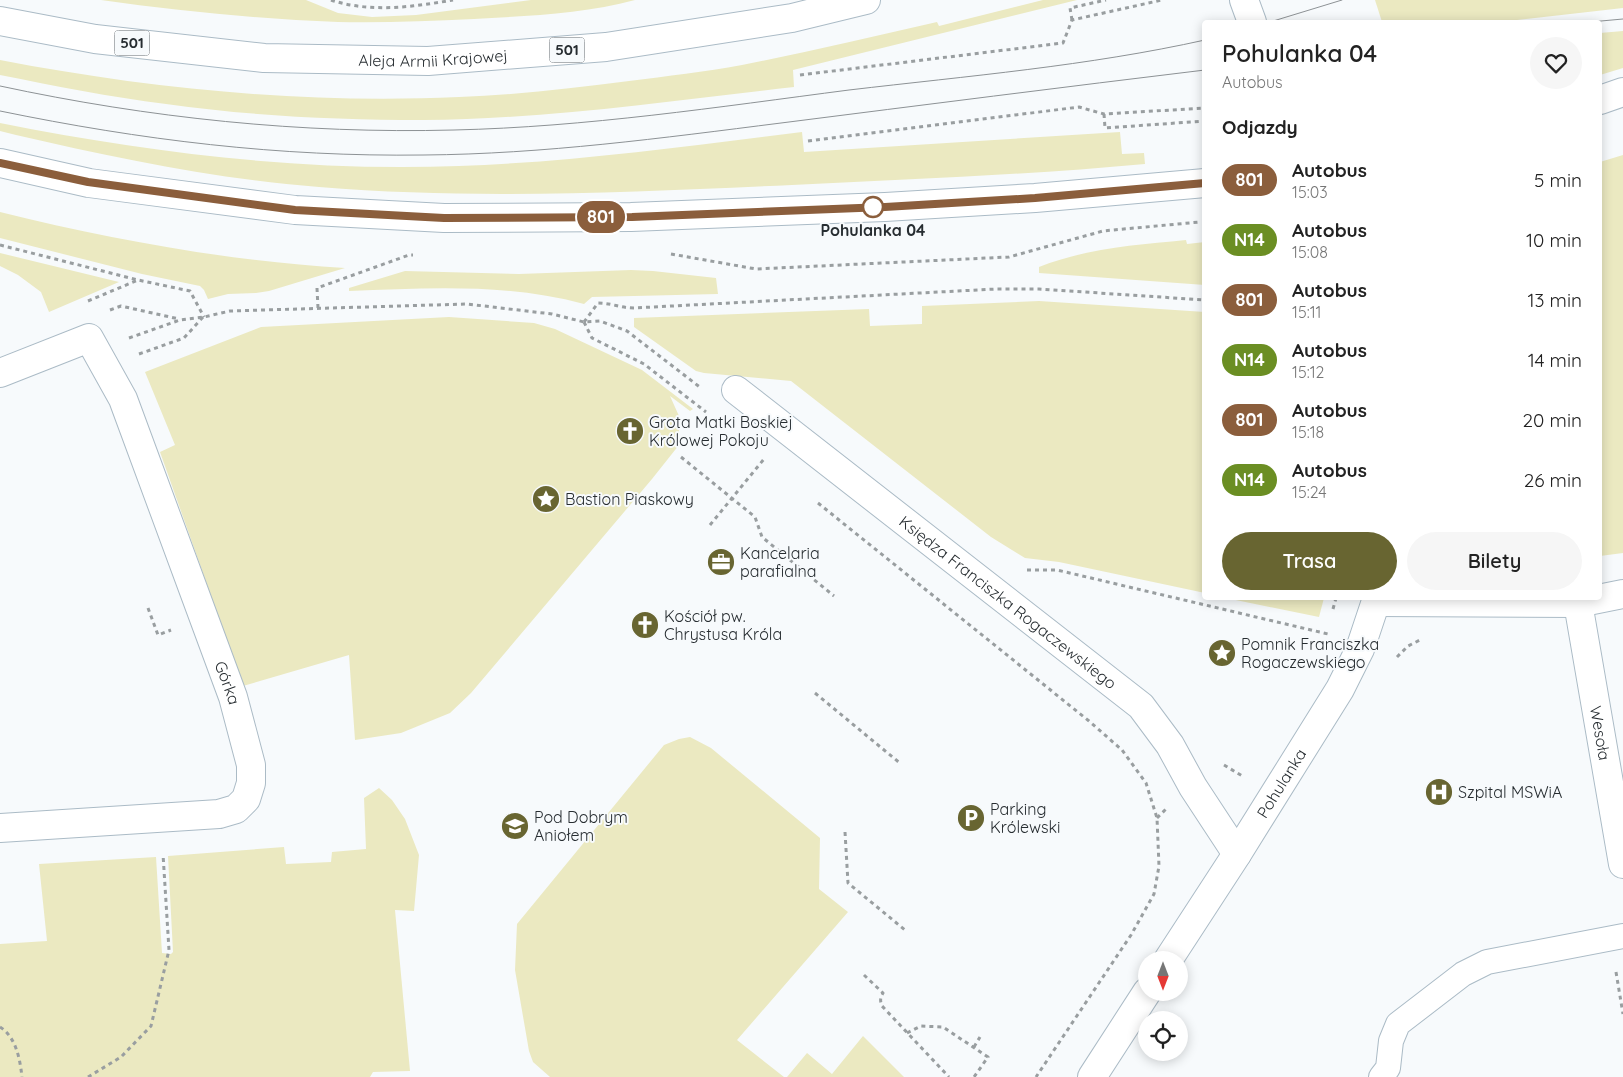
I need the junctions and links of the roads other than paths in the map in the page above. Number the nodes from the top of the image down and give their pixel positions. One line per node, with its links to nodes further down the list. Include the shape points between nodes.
1 (866, 0): 4 (street, Aleja Armii Krajowej / 501, via 792,18 606,47 428,61 264,58 95,39)
2 (1244, 0): 3 (street)
3 (1251, 20)
4 (0, 21)
5 (1623, 92): 6 (street)
6 (1602, 99)
7 (0, 163): 8 (street, via 88,182 295,210 444,218 632,217 885,207)
8 (1202, 183)
9 (0, 373): 16 (street, Górka, via 88,338 123,399 227,679 251,765 251,783 246,799 236,809 219,814)
10 (736, 390): 17 (street, Księdza Franciszka Rogaczewskiego, via 1141,706 1170,745)
11 (1623, 594): 12 (street)
12 (1602, 598)
13 (1377, 600): 15 (street); 17 (street, Pohulanka, via 1360,649 1340,689)
14 (1593, 600): 15 (street)
15 (1578, 603): 18 (street, Wesoła)
16 (0, 828)
17 (1237, 854): 20 (street, Pohulanka)
18 (1623, 864)
19 (1623, 936): 23 (lane, via 1487,962 1463,974 1398,1024 1391,1041 1388,1068)
20 (1174, 951)
21 (1141, 1001): 22 (street)
22 (1092, 1077)
23 (1381, 1077)

